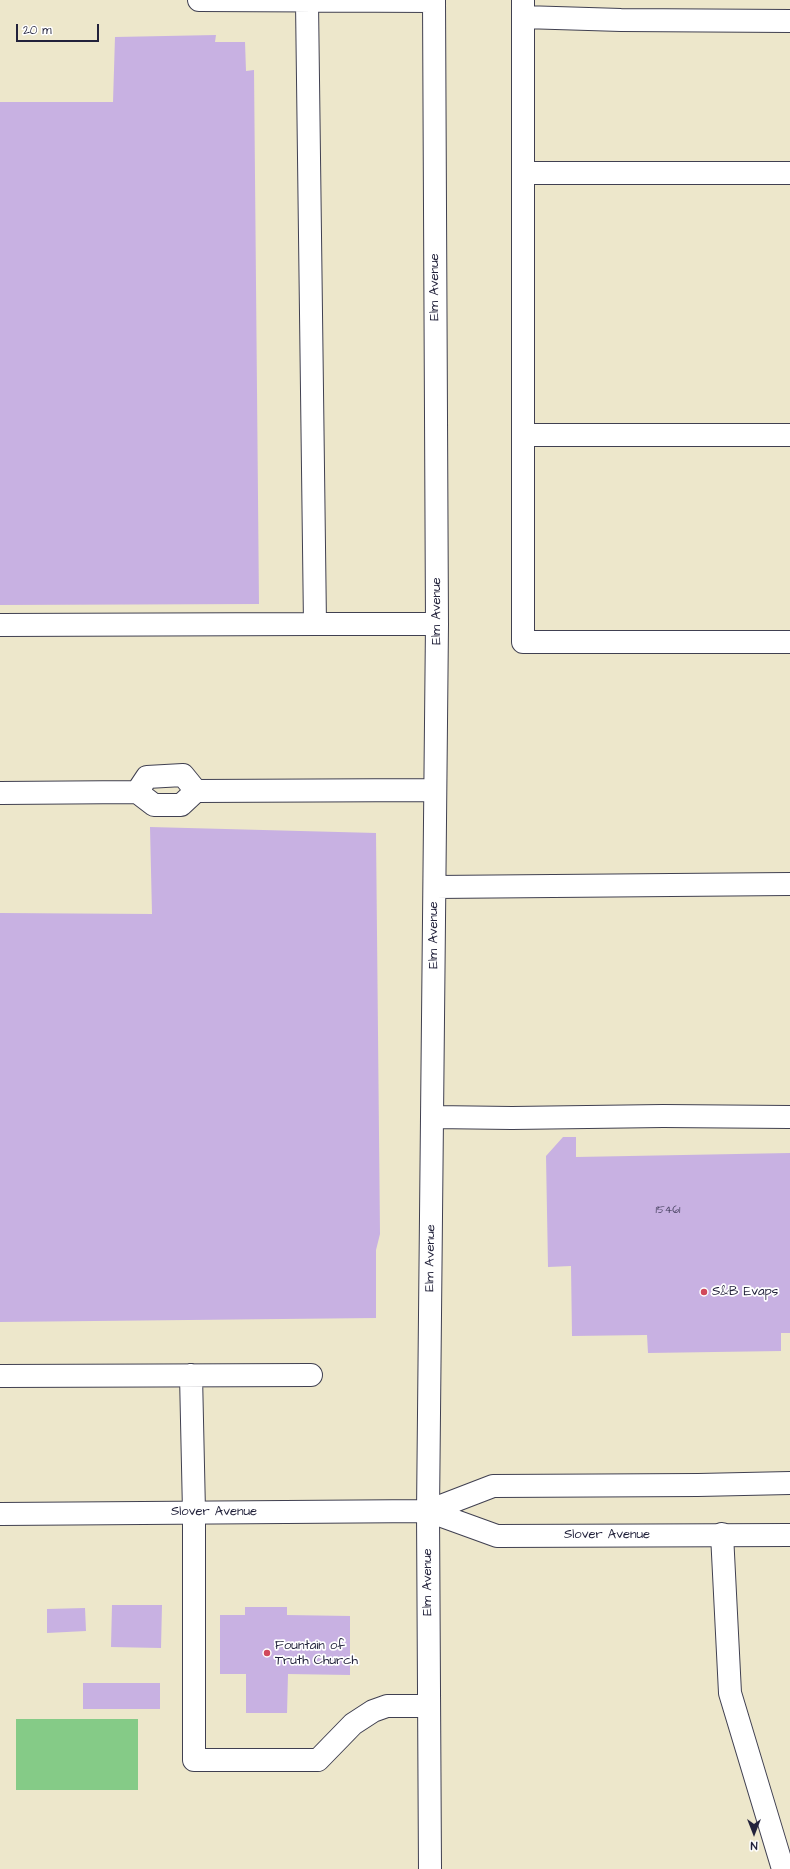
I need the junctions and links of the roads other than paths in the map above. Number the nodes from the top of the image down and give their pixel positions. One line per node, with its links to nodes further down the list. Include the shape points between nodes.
1 (199, 0): 3 (street)
2 (434, 1): 3 (street); 11 (street, Elm Avenue)
3 (307, 2): 10 (street)
4 (523, 8): 5 (street, via 621,20); 6 (street)
5 (790, 21)
6 (523, 173): 7 (street); 8 (street)
7 (790, 173)
8 (523, 435): 9 (street); 13 (street, via 523,642)
9 (790, 435)
10 (315, 624): 11 (street); 12 (street)
11 (437, 624): 14 (street, Elm Avenue)
12 (0, 625)
13 (790, 642)
14 (434, 790): 15 (street); 19 (street, Elm Avenue)
15 (196, 791): 16 (street, via 181,804 154,805); 16 (street, via 183,775 147,777)
16 (137, 792): 17 (street)
17 (0, 793)
18 (790, 884): 19 (street)
19 (434, 887): 20 (street, Elm Avenue)
20 (433, 1117): 21 (street); 26 (street, Elm Avenue)
21 (790, 1117)
22 (311, 1375): 24 (street)
23 (0, 1376): 24 (street)
24 (191, 1376): 27 (street)
25 (790, 1482): 26 (street, Slover Avenue, via 493,1486)
26 (428, 1510): 27 (street, Slover Avenue); 29 (street, Slover Avenue, via 497,1536); 31 (street, Elm Avenue)
27 (194, 1512): 28 (street, Slover Avenue); 31 (street, via 194,1760 318,1760 353,1724 373,1711 387,1706)
28 (0, 1514)
29 (722, 1534): 30 (street, Slover Avenue); 33 (street, via 730,1693)
30 (790, 1535)
31 (429, 1706): 32 (street, Elm Avenue)
32 (430, 1869)
33 (783, 1869)

